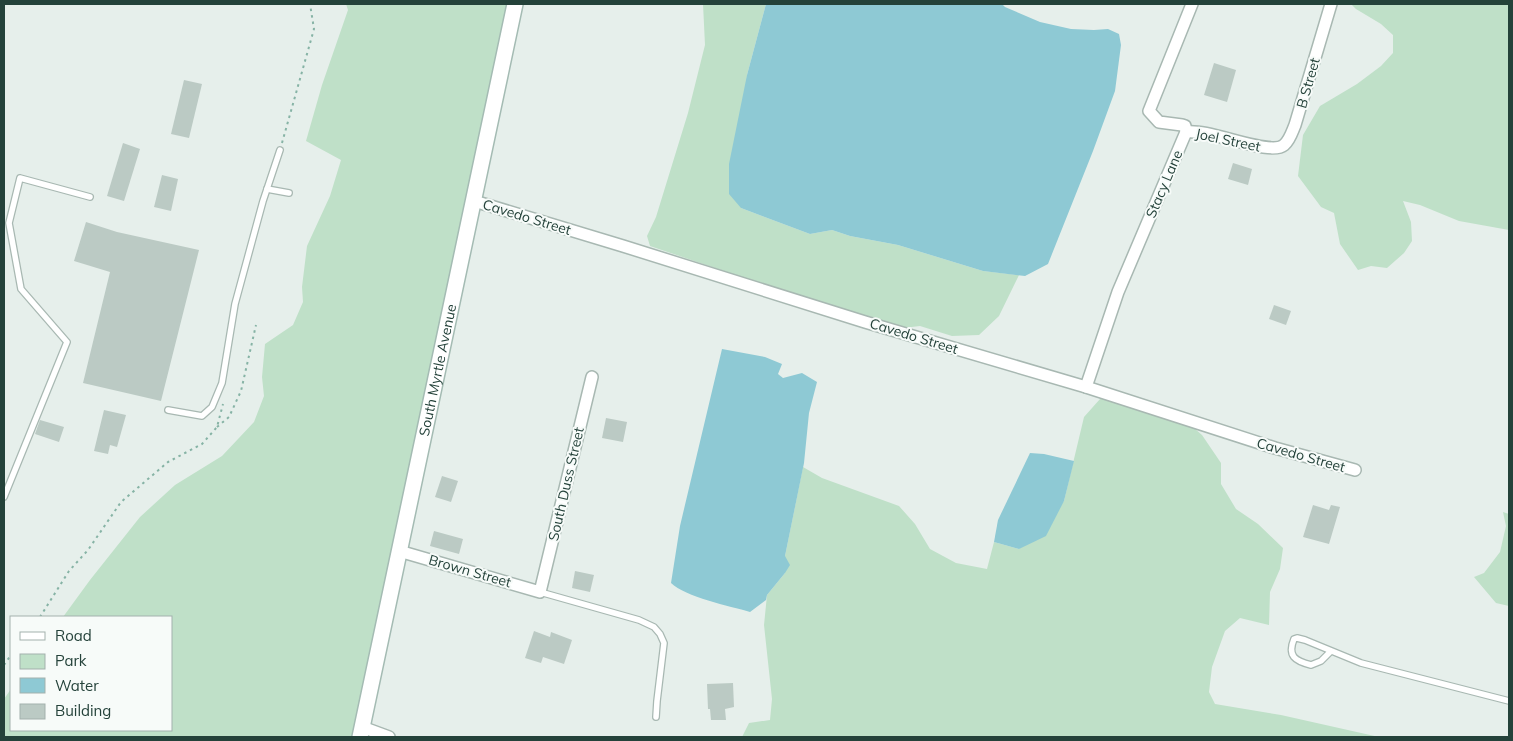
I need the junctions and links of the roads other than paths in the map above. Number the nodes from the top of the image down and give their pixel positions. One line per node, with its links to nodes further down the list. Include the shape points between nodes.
1 (514, 4): 10 (street, South Myrtle Avenue)
2 (1192, 4): 4 (street, via 1149,111 1159,122 1185,126)
3 (1331, 4): 5 (street, B Street, via 1289,139 1283,146)
4 (1186, 132): 5 (street, Joel Street, via 1201,131); 12 (street, Stacy Lane, via 1118,292)
5 (1269, 148)
6 (280, 150): 7 (lane)
7 (267, 189): 8 (lane); 13 (lane, via 235,304 222,383 212,407 202,416)
8 (289, 193)
9 (90, 197): 15 (lane, via 20,178 9,223 21,288 66,342)
10 (474, 201): 12 (street, Cavedo Street); 16 (street, South Myrtle Avenue)
11 (592, 376): 17 (street, South Duss Street)
12 (1086, 388): 14 (street, Cavedo Street)
13 (168, 410)
14 (1355, 470)
15 (4, 497)
16 (399, 550): 17 (street, Brown Street); 21 (street, South Myrtle Avenue)
17 (540, 592): 20 (lane, via 654,627 664,643)
18 (1331, 650): 18 (lane, via 1297,638 1291,649 1298,661 1311,665 1321,661); 19 (lane, via 1361,663)
19 (1509, 701)
20 (656, 717)
21 (361, 732): 22 (street)
22 (389, 737)

